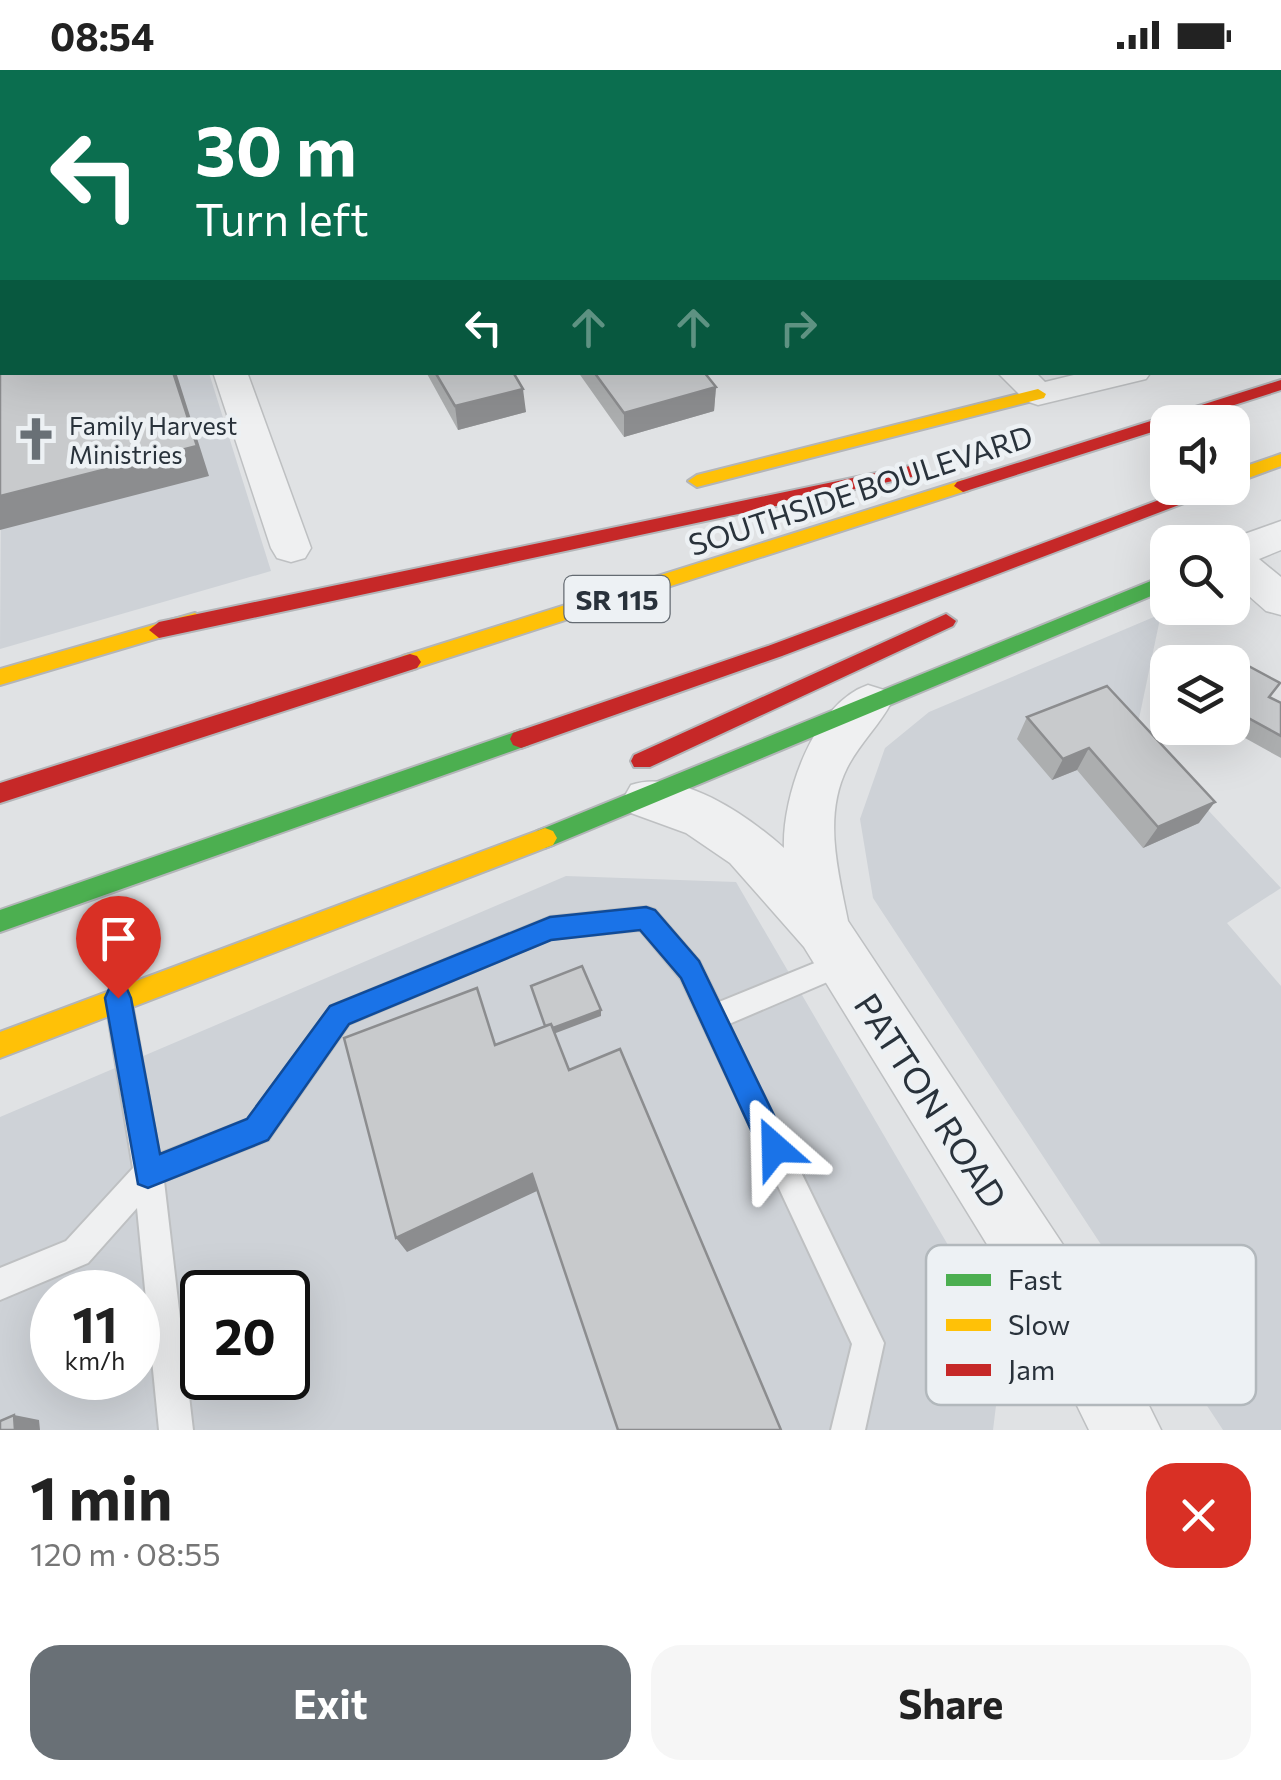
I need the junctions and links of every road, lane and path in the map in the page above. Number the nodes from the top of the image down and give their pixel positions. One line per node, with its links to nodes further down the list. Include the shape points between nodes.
1 (231, 375): 15 (street)
2 (1105, 375): 3 (street)
3 (1026, 383): 10 (highway)
4 (1281, 385): 5 (highway, SOUTHSIDE BOULEVARD)
5 (1232, 401): 6 (highway); 26 (highway, SOUTHSIDE BOULEVARD / SR 115)
6 (970, 458)
7 (1281, 460): 9 (highway)
8 (933, 466): 22 (highway)
9 (1250, 471)
10 (675, 486)
11 (1158, 505): 28 (highway, via 756,658)
12 (1165, 505): 18 (highway)
13 (1281, 535): 16 (street)
14 (463, 542): 22 (highway)
15 (292, 548)
16 (1250, 548)
17 (1250, 572): 20 (street)
18 (1008, 588)
19 (1150, 588): 24 (highway)
20 (1281, 600)
21 (973, 607): 25 (highway)
22 (159, 630): 23 (highway)
23 (0, 676)
24 (868, 702): 25 (highway); 29 (street, via 827,754 808,810 808,858)
25 (632, 786): 29 (street, PATTON ROAD, via 723,827 788,884); 30 (highway)
26 (0, 793)
27 (456, 846): 30 (highway)
28 (0, 922)
29 (834, 946): 32 (lane); 35 (street, PATTON ROAD)
30 (170, 978): 31 (highway)
31 (118, 998): 33 (highway); 34 (lane)
32 (712, 1018): 34 (lane, via 690,970 646,918 550,928 340,1015 258,1130); 39 (lane, via 868,1344)
33 (0, 1045)
34 (148, 1173): 36 (lane, via 77,1252); 38 (lane)
35 (1025, 1245)
36 (0, 1284)
37 (1114, 1405): 40 (street, PATTON ROAD)
38 (176, 1430)
39 (848, 1430)
40 (1126, 1430)

